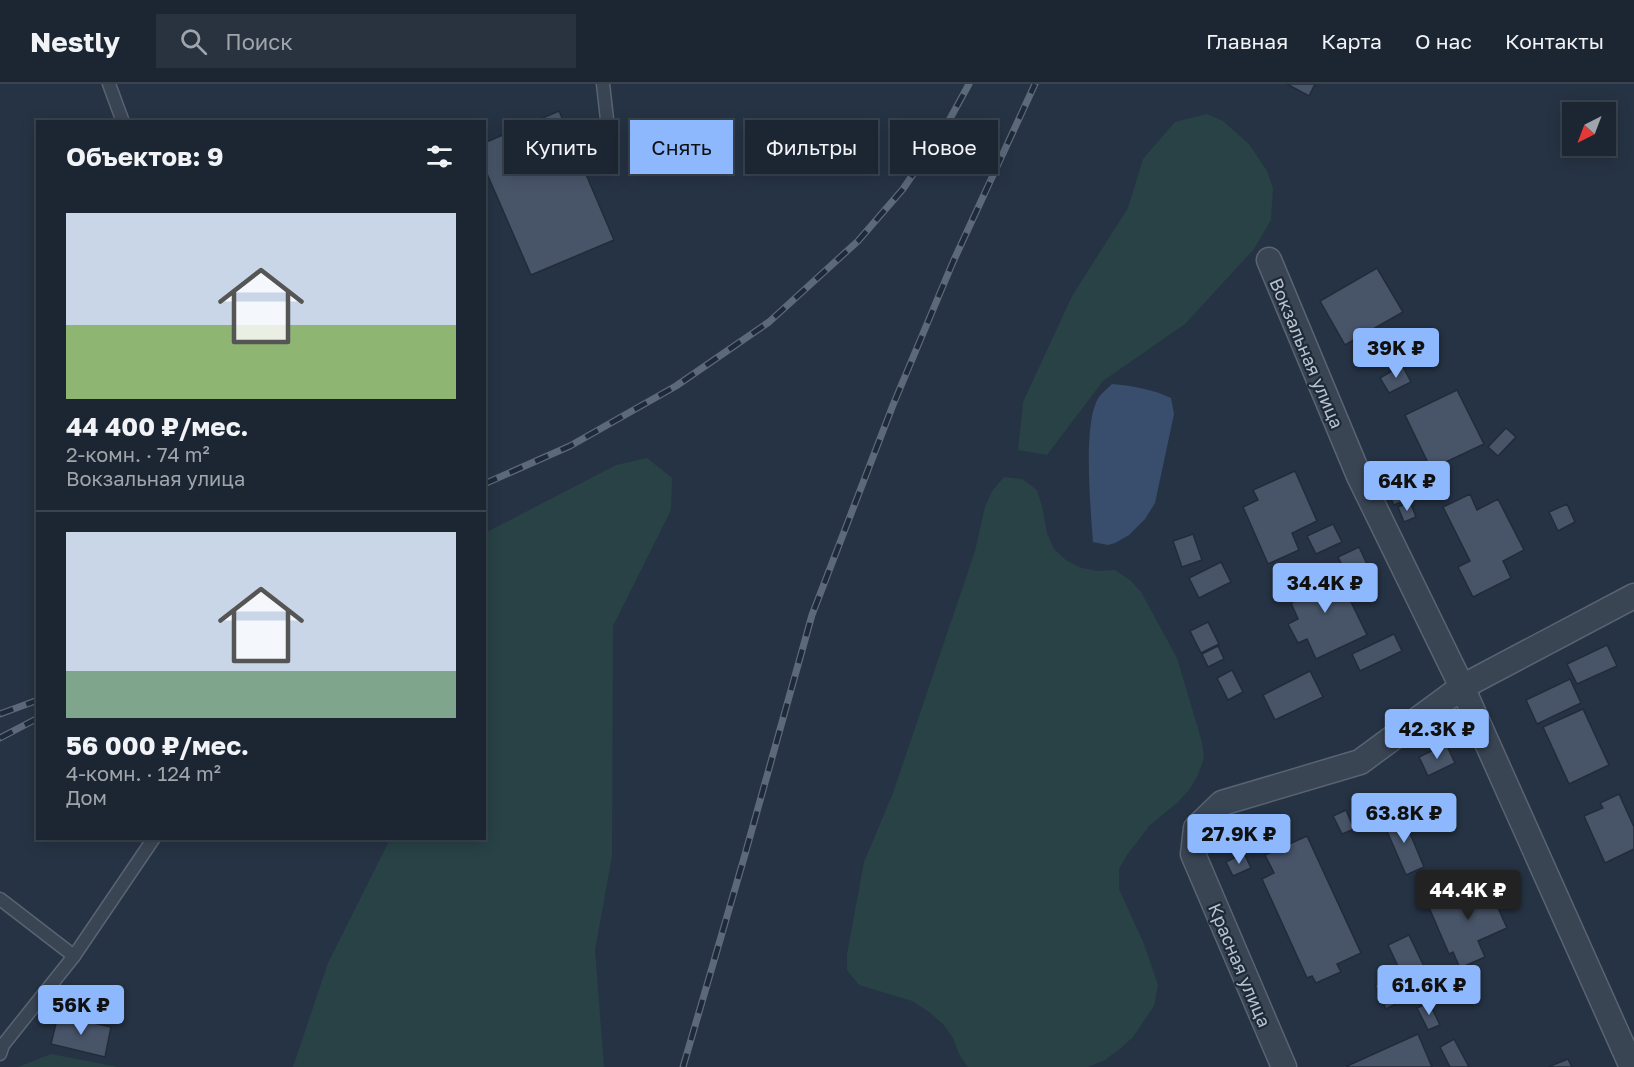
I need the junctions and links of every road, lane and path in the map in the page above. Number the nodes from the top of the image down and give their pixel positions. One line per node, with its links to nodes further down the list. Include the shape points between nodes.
1 (109, 84): 3 (lane)
2 (603, 84): 4 (lane)
3 (122, 120)
4 (607, 120)
5 (1269, 260): 7 (street, Вокзальная улица, via 1359,476)
6 (1634, 596): 7 (street)
7 (1462, 687): 12 (street, Красная улица, via 1360,762 1222,803 1196,828 1193,854); 13 (street, Вокзальная улица)
8 (153, 840): 10 (lane)
9 (0, 899): 10 (lane)
10 (74, 956): 11 (lane, via 3,1045)
11 (0, 1054)
12 (1284, 1067)
13 (1632, 1067)

